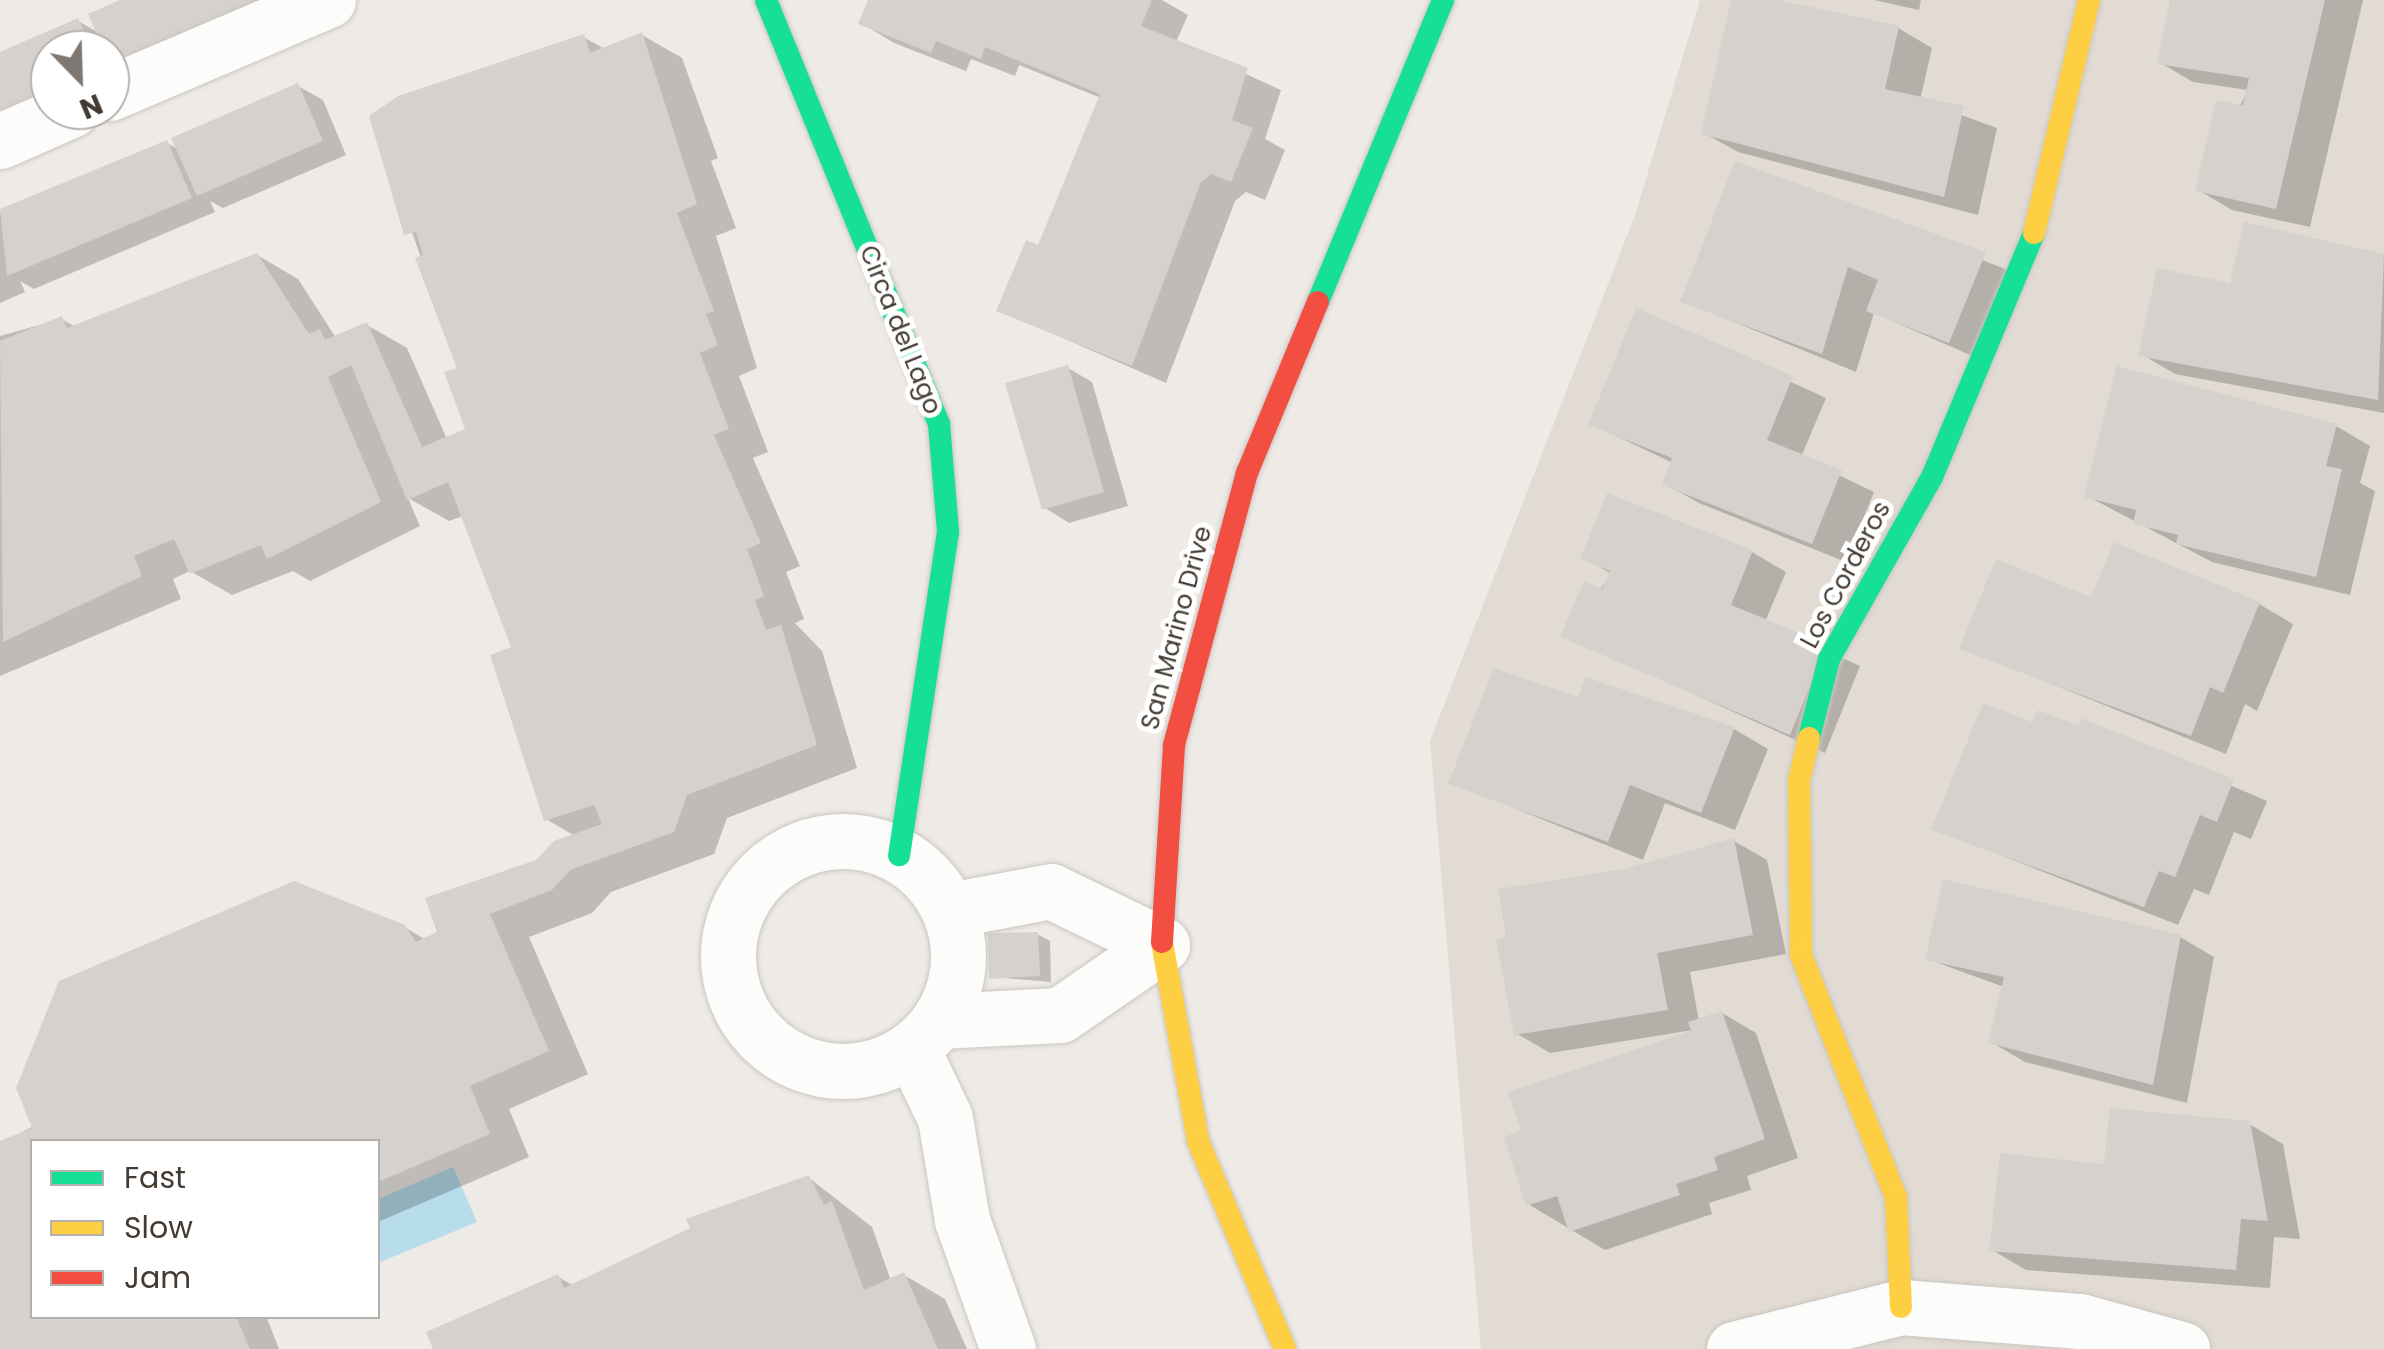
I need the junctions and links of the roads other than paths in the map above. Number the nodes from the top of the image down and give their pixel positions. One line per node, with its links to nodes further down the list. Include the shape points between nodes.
1 (328, 0): 5 (street)
2 (766, 0): 8 (street, Circa del Lago, via 939,424 948,532)
3 (1444, 0): 10 (street, San Marino Drive, via 1247,474 1174,745)
4 (2089, 0): 12 (street, Los Corderos, via 2042,211 1932,477 1829,659 1799,780 1801,955 1896,1197)
5 (130, 84)
6 (30, 127): 7 (street)
7 (0, 140)
8 (899, 855): 9 (street); 11 (street, via 864,842 791,852 738,905 728,979 742,1015 801,1064 877,1067)
9 (950, 910): 10 (street, via 1051,891); 11 (street, via 959,947)
10 (1162, 945): 11 (street, via 1060,1015); 14 (street, San Marino Drive, via 1198,1141)
11 (926, 1035): 13 (street, via 962,1220)
12 (1901, 1307): 15 (street); 16 (street, via 2080,1321)
13 (1008, 1349)
14 (1285, 1349)
15 (1734, 1349)
16 (2182, 1349)

